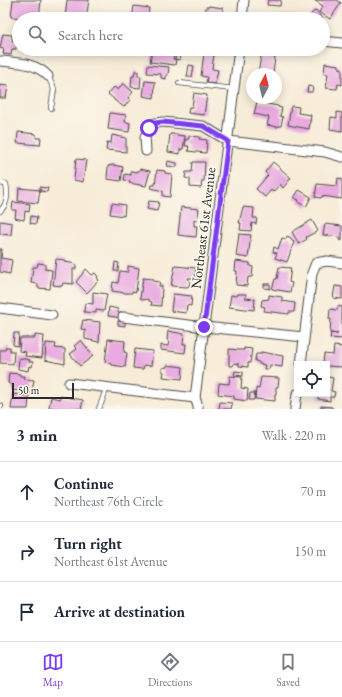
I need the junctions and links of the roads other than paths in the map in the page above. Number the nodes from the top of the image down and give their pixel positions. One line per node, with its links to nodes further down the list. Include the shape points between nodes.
1 (244, 0): 2 (street)
2 (243, 12)
3 (330, 42): 4 (street)
4 (342, 43)
5 (238, 56): 9 (street, Northeast 61st Avenue)
6 (0, 61): 7 (street, via 39,68)
7 (48, 76): 10 (lane, via 54,89)
8 (179, 83): 9 (lane)
9 (234, 88): 11 (street, Northeast 61st Avenue)
10 (51, 108)
11 (228, 141): 12 (street, via 203,126 163,122 155,123 149,128 145,137); 13 (street, via 325,152); 20 (street, Northeast 61st Avenue)
12 (146, 151)
13 (342, 157)
14 (0, 183): 15 (lane, via 6,184 8,196 4,208)
15 (0, 211)
16 (342, 263): 21 (street, via 316,263 312,273)
17 (0, 308): 18 (street)
18 (52, 315)
19 (123, 317): 20 (street)
20 (204, 327): 21 (street); 26 (street, Northeast 61st Avenue)
21 (304, 337): 22 (street)
22 (301, 361)
23 (69, 383): 24 (street)
24 (107, 387): 26 (street); 27 (lane)
25 (297, 397): 29 (street)
26 (195, 398): 28 (street, Northeast 61st Avenue)
27 (98, 409)
28 (198, 409)
29 (295, 409)

